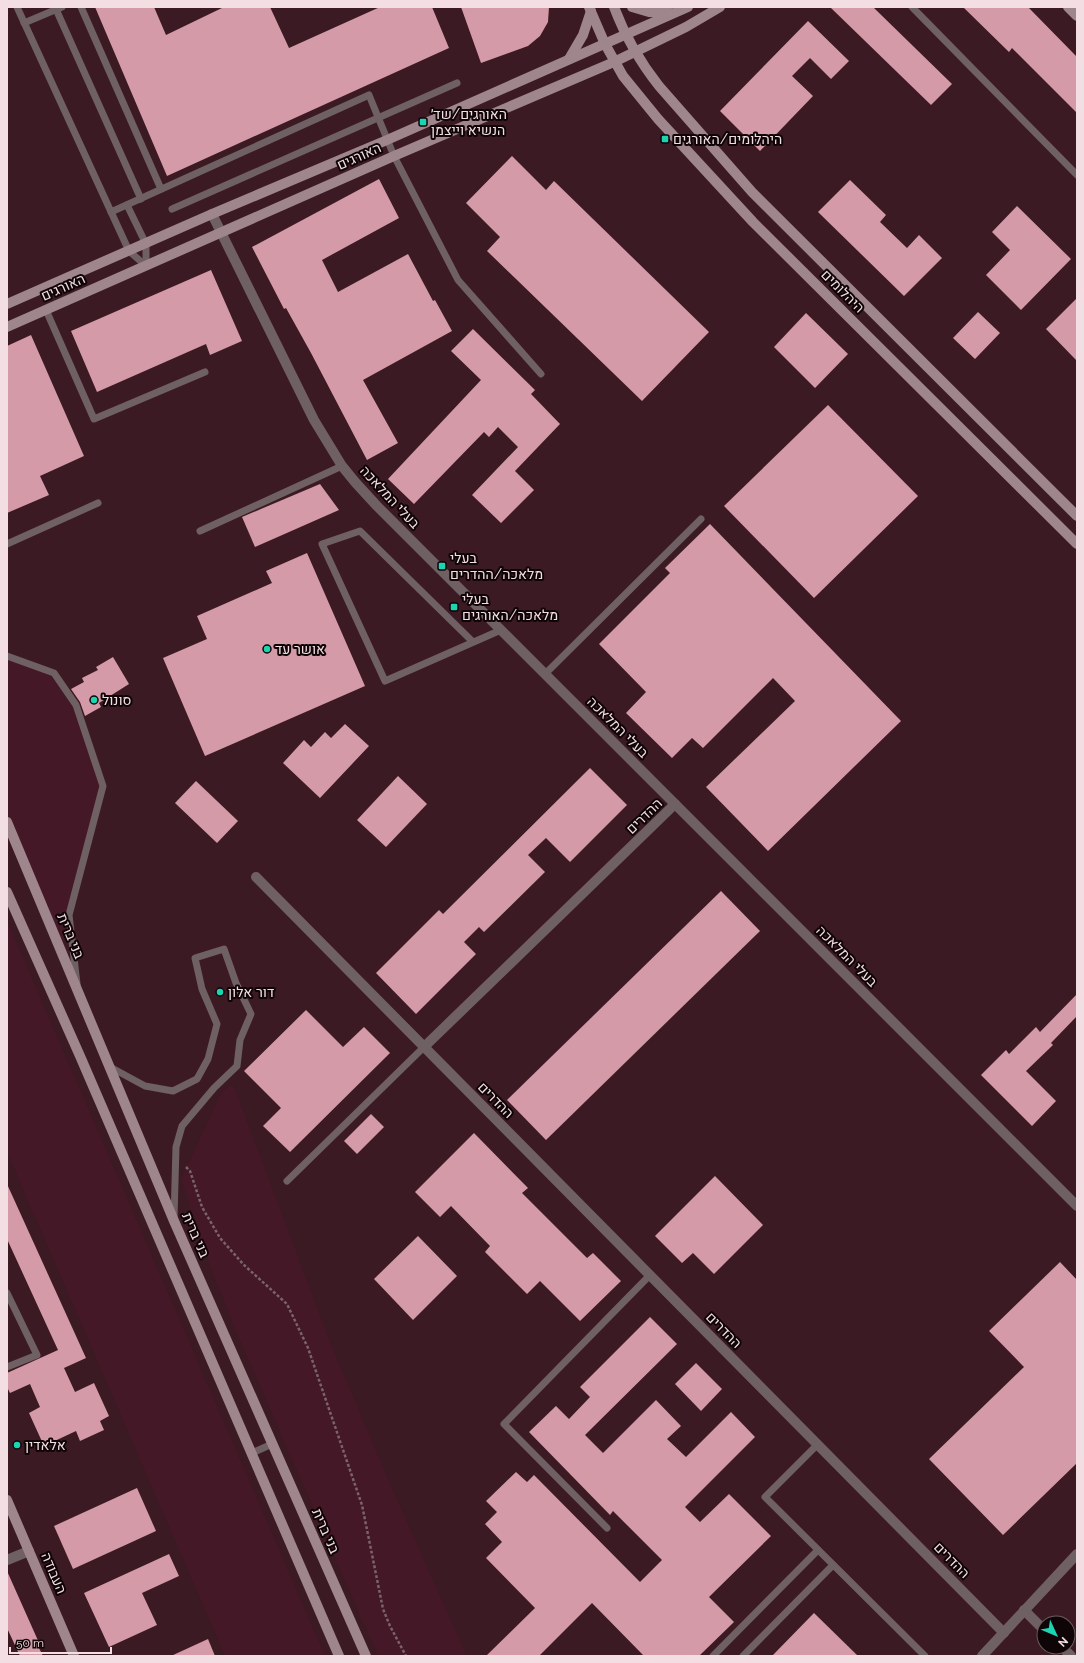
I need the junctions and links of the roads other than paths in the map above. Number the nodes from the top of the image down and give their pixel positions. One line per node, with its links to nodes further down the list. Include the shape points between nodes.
1 (17, 7): 13 (lane)
2 (81, 7): 24 (lane)
3 (614, 7): 14 (street, היהלומים)
4 (632, 7): 11 (street, via 649,12)
5 (688, 7): 11 (street, האורגים)
6 (720, 7): 16 (street, האורגים)
7 (912, 7): 23 (lane)
8 (1068, 7): 12 (street)
9 (58, 8): 13 (lane); 25 (lane)
10 (590, 9): 15 (street, היהלומים); 17 (street, via 583,35)
11 (673, 14): 14 (street, האורגים)
12 (1077, 16)
13 (24, 23): 28 (lane)
14 (626, 35): 15 (street, האורגים); 16 (street, היהלומים)
15 (605, 44): 17 (street, האורגים); 18 (street, היהלומים)
16 (635, 52): 18 (street, האורגים); 41 (street, היהלומים, via 659,86 752,192)
17 (569, 59): 21 (street, האורגים)
18 (614, 62): 22 (street, האורגים); 45 (street, היהלומים, via 654,114 753,222)
19 (457, 83): 20 (lane)
20 (378, 119): 21 (lane); 24 (lane, via 369,95); 27 (lane)
21 (388, 140): 22 (lane); 29 (street, האורגים)
22 (394, 156): 30 (street, האורגים); 38 (lane, via 458,280)
23 (1077, 175)
24 (161, 190): 25 (lane)
25 (141, 199): 26 (lane)
26 (128, 205): 28 (lane); 31 (lane)
27 (172, 209)
28 (111, 212): 32 (lane)
29 (212, 214): 30 (street, בעלי המלאכה); 31 (street, האורגים)
30 (221, 233): 33 (street, האורגים); 39 (street, בעלי המלאכה, via 314,420)
31 (146, 244): 32 (street, האורגים); 33 (lane)
32 (129, 252): 33 (lane); 34 (street, האורגים)
33 (146, 266): 35 (street, האורגים)
34 (7, 304)
35 (46, 310): 36 (street, האורגים); 37 (lane, via 94,419)
36 (7, 327)
37 (205, 372)
38 (541, 374)
39 (342, 466): 43 (lane); 46 (street, בעלי המלאכה, via 377,506)
40 (98, 503): 44 (lane)
41 (1077, 516)
42 (701, 519): 49 (lane)
43 (200, 531)
44 (7, 544)
45 (1077, 544)
46 (501, 630): 47 (lane); 49 (street, בעלי המלאכה)
47 (473, 642): 47 (lane, via 385,681 322,544 360,531)
48 (7, 656): 54 (lane, via 54,673 76,705 103,786 69,915)
49 (545, 674): 50 (street, בעלי המלאכה)
50 (675, 804): 55 (street, ההדרים); 58 (street, בעלי המלאכה)
51 (7, 822): 54 (street, בני ברית)
52 (256, 877): 55 (street, ההדרים)
53 (7, 892): 65 (street)
54 (78, 988): 56 (street, בני ברית)
55 (424, 1047): 57 (lane); 60 (street, ההדרים)
56 (110, 1067): 59 (street, בני ברית); 59 (lane, via 145,1086 173,1091 197,1079 208,1059 217,1024 202,989 195,958 224,949 251,1014 240,1040 237,1066 214,1088 182,1126 176,1147)
57 (287, 1181)
58 (1077, 1206)
59 (174, 1221): 63 (street, בני ברית)
60 (650, 1275): 64 (street, ההדרים); 67 (lane, via 504,1424)
61 (7, 1293): 62 (lane, via 37,1355)
62 (7, 1367)
63 (272, 1444): 65 (lane); 78 (street, בני ברית)
64 (818, 1444): 68 (lane, via 765,1498); 75 (street, ההדרים)
65 (252, 1453): 77 (street)
66 (7, 1500): 69 (street, העבודה)
67 (607, 1528)
68 (818, 1550): 72 (lane); 79 (lane)
69 (29, 1551): 71 (street); 76 (street, העבודה)
70 (1077, 1554): 73 (street)
71 (7, 1560)
72 (834, 1565): 80 (lane); 81 (lane)
73 (1024, 1610): 74 (street); 75 (street)
74 (1036, 1622)
75 (1004, 1633): 82 (street)
76 (74, 1656)
77 (339, 1656)
78 (366, 1656)
79 (713, 1656)
80 (743, 1656)
81 (925, 1656)
82 (982, 1656)

